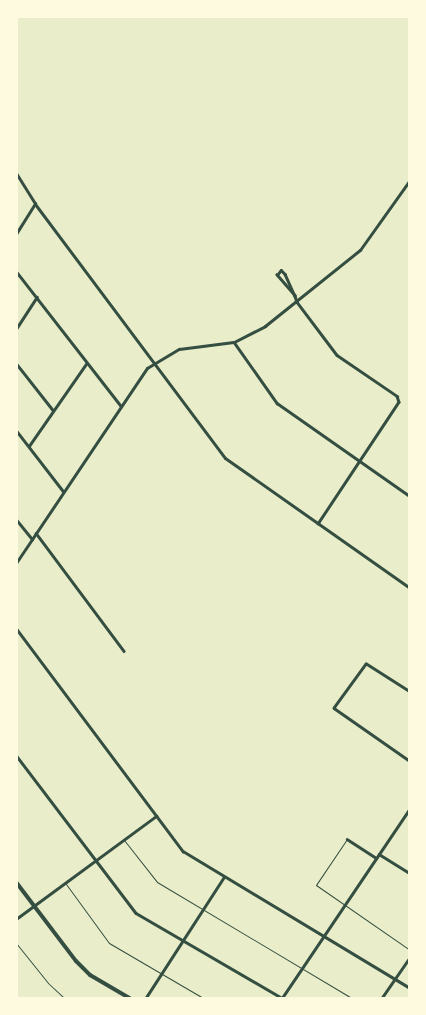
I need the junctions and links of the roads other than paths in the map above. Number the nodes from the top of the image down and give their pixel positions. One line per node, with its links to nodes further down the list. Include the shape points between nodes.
1 (16, 174): 3 (street)
2 (410, 180): 8 (street, via 360,250)
3 (35, 204): 4 (street); 12 (street)
4 (16, 234)
5 (16, 271): 7 (street)
6 (295, 296): 6 (street, via 285,274 281,270 277,276); 8 (street)
7 (37, 297): 9 (street); 13 (street)
8 (297, 302): 10 (street, via 256,332); 18 (street, via 337,355 397,396 399,402)
9 (16, 329)
10 (234, 342): 12 (street, via 184,348); 18 (street, via 277,403)
11 (16, 363): 15 (street)
12 (154, 363): 14 (street); 22 (street, via 225,458)
13 (86, 364): 14 (street); 15 (street)
14 (121, 406): 19 (street)
15 (53, 410): 17 (street)
16 (16, 430): 17 (street)
17 (28, 446): 19 (street)
18 (361, 462): 20 (street); 22 (street)
19 (64, 492): 23 (street)
20 (410, 496)
21 (16, 519): 24 (street)
22 (318, 524): 26 (street)
23 (36, 533): 24 (street); 28 (street)
24 (32, 538): 25 (street)
25 (16, 562)
26 (410, 588)
27 (16, 628): 33 (street)
28 (124, 651)
29 (410, 692): 31 (street, via 366,664 334,708)
30 (16, 755): 38 (street)
31 (410, 761)
32 (410, 808): 36 (street)
33 (156, 816): 34 (street); 40 (street, via 182,851)
34 (124, 839): 38 (street); 45 (lane, via 157,882)
35 (347, 839): 37 (street); 43 (lane, via 316,885)
36 (379, 854): 37 (street); 39 (street)
37 (376, 858): 43 (street)
38 (95, 860): 42 (street); 48 (street, via 136,913)
39 (410, 873)
40 (224, 877): 45 (street); 47 (street)
41 (16, 882): 44 (main road)
42 (65, 883): 44 (street); 53 (lane, via 109,943)
43 (344, 904): 47 (street); 50 (lane)
44 (34, 906): 46 (street); 58 (main road, via 90,975)
45 (202, 910): 48 (street); 52 (lane)
46 (16, 919)
47 (323, 937): 52 (street); 54 (street)
48 (182, 940): 53 (street); 56 (street)
49 (16, 943): 57 (lane, via 48,983)
50 (410, 950)
51 (410, 957): 54 (street)
52 (302, 968): 56 (street); 61 (lane)
53 (162, 973): 59 (street); 60 (lane)
54 (394, 979): 55 (street); 62 (street)
55 (410, 988)
56 (282, 998)
57 (66, 999)
58 (131, 999)
59 (145, 999)
60 (205, 999)
61 (353, 999)
62 (381, 999)

